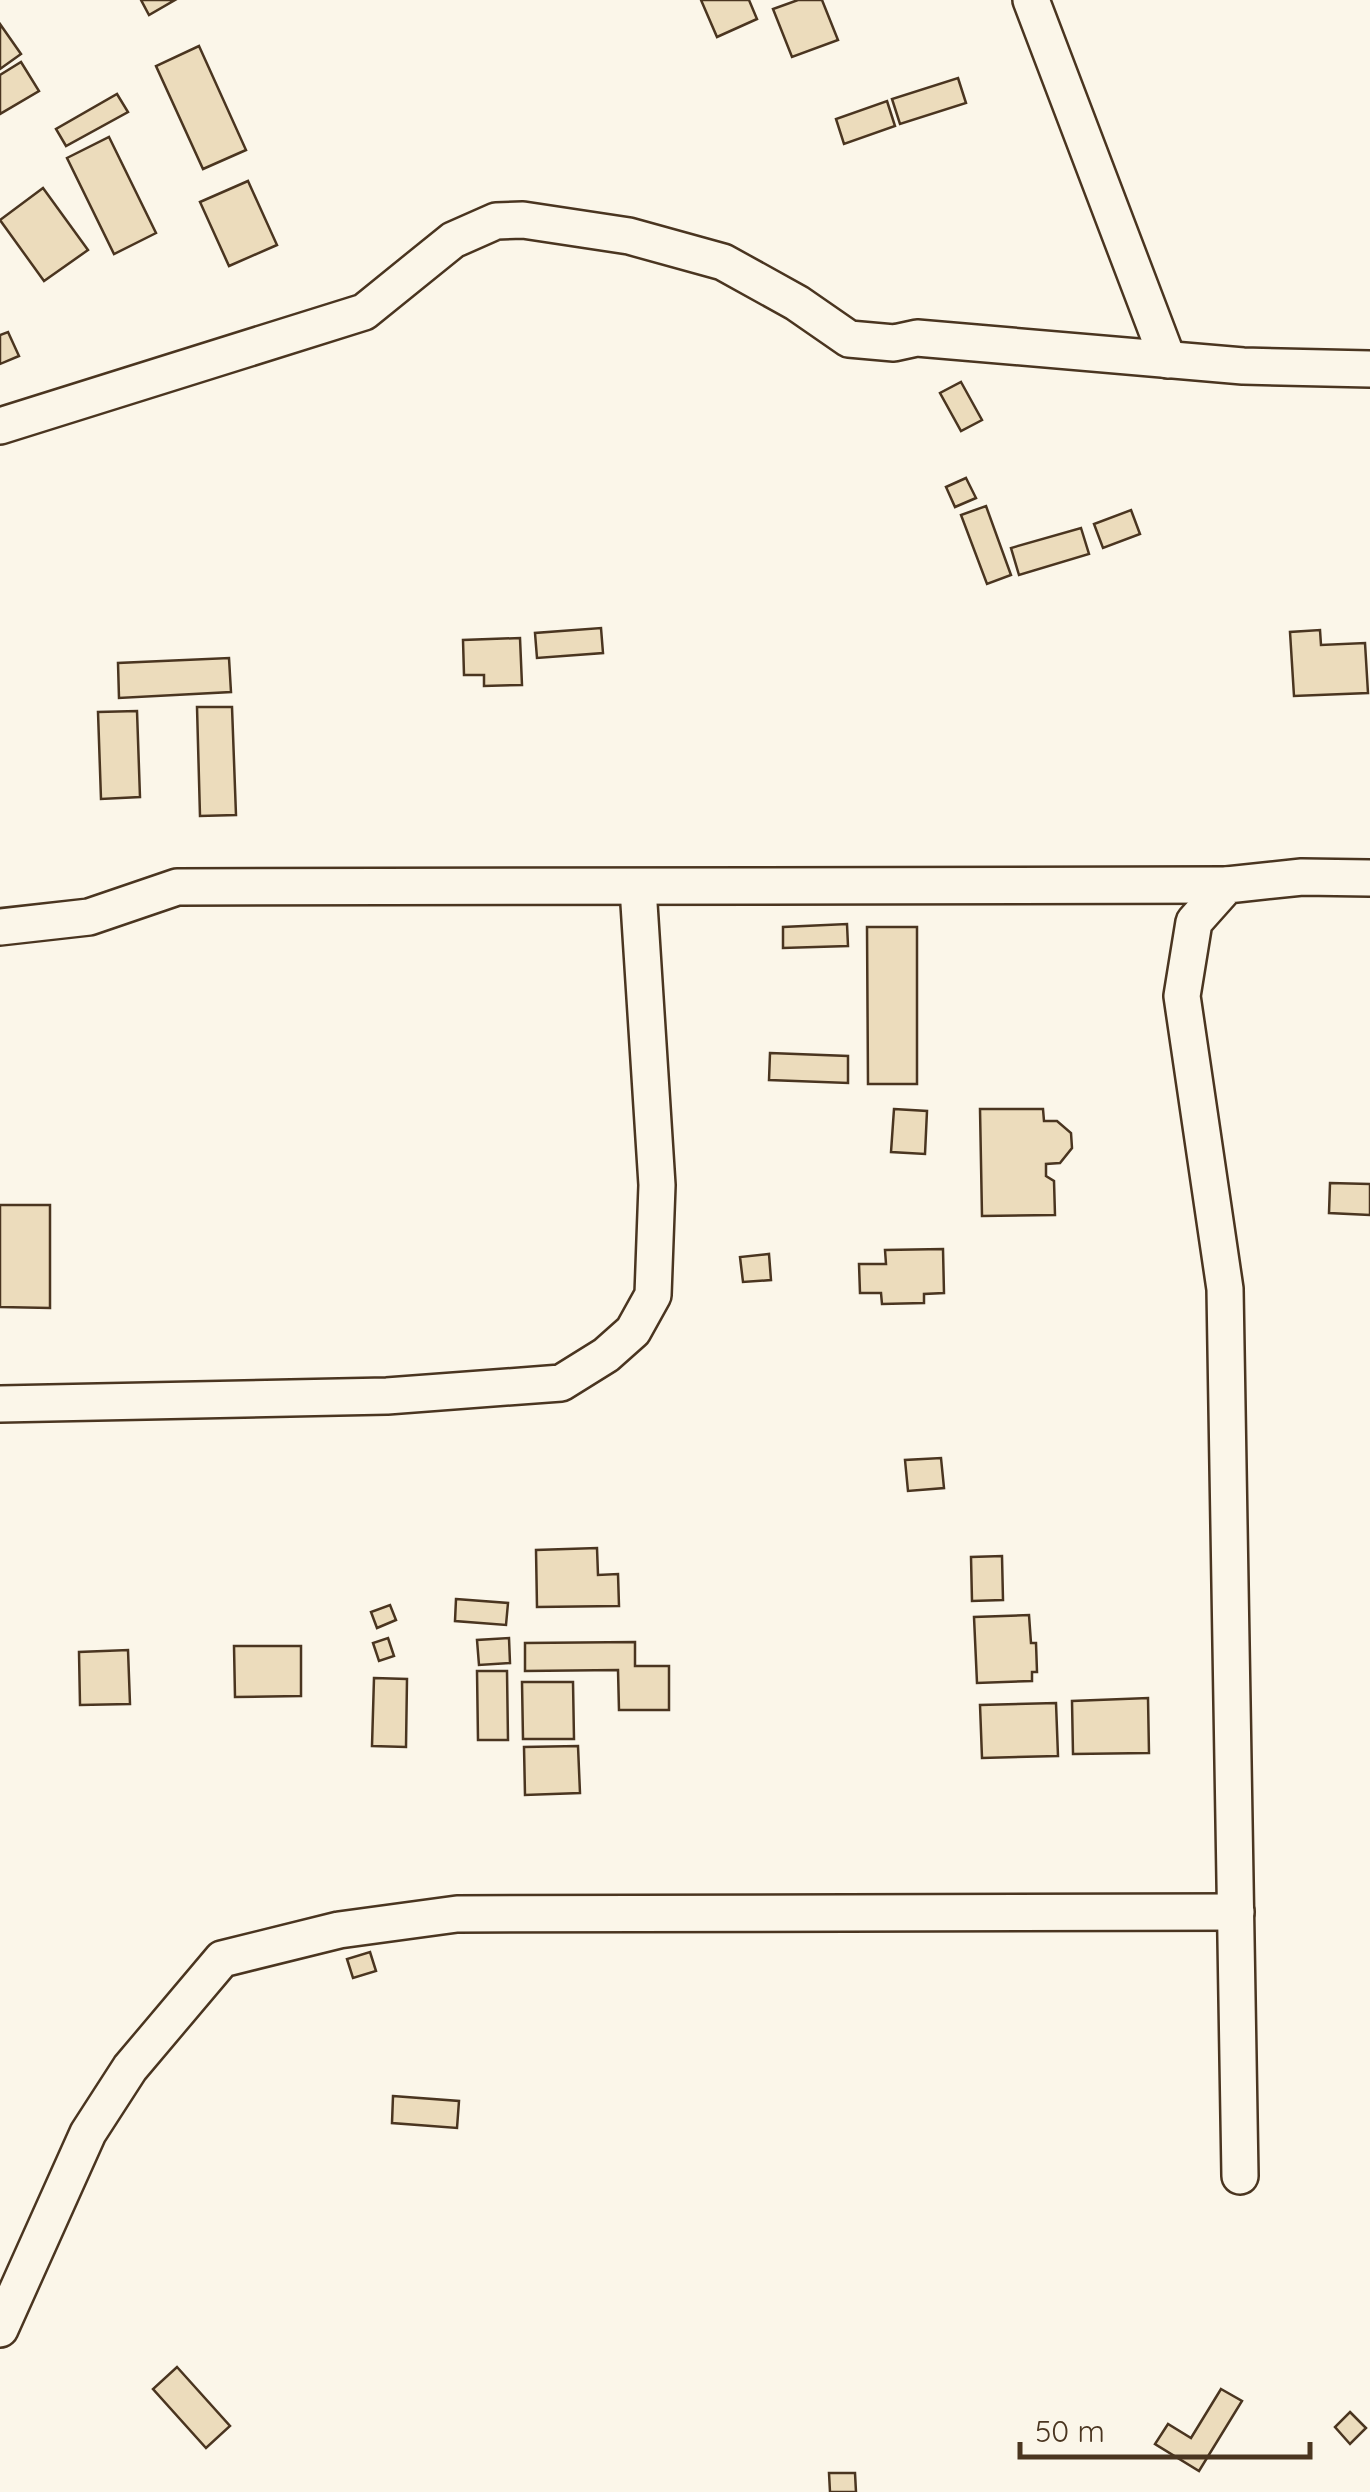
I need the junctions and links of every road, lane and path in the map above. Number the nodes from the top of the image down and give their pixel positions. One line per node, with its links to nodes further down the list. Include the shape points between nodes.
1 (1031, 0): 2 (street)
2 (1168, 360): 3 (street); 4 (street, via 918,338 849,339 723,262 629,236 496,221 453,240 364,312)
3 (1370, 369)
4 (0, 426)
5 (1370, 878): 6 (street, via 1302,876)
6 (1227, 885): 7 (street); 10 (street, via 1194,922 1182,996 1225,1290)
7 (638, 888): 8 (street, via 177,887 89,917); 9 (street, via 657,1185 654,1295 634,1331 606,1356 561,1383 387,1396)
8 (0, 927)
9 (0, 1404)
10 (1236, 1912): 11 (street); 12 (street, via 456,1914 320,1934 222,1959 130,2068 88,2133)
11 (1240, 2176)
12 (0, 2330)

